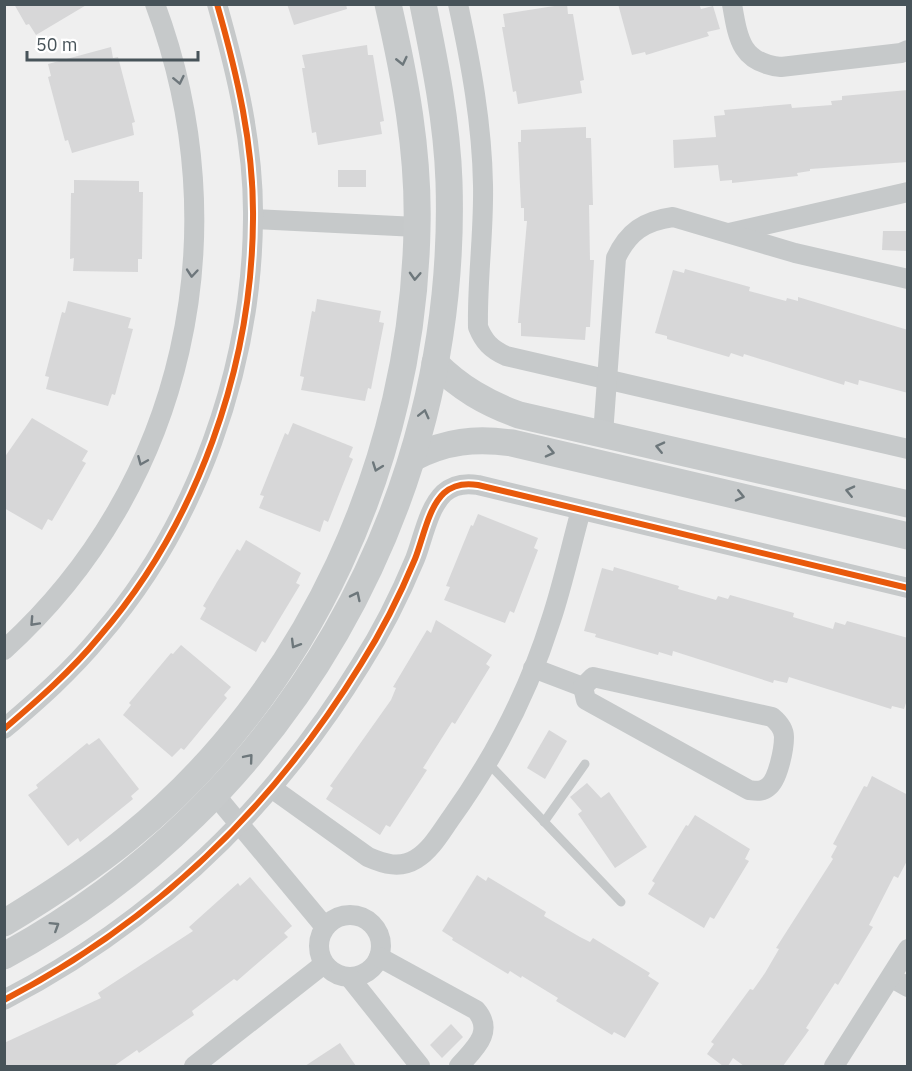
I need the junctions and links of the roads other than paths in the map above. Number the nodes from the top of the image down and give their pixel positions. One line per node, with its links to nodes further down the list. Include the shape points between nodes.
1 (155, 4): 24 (street, one-way to 24, via 173,53 191,138 196,226 189,314 168,399 134,480 89,556 33,624)
2 (217, 4): 9 (street, via 237,76 249,149)
3 (388, 4): 10 (street, one-way to 10, via 404,72 415,150)
4 (423, 4): 13 (street, via 440,92 449,182 447,273)
5 (458, 4): 14 (street, via 481,152 483,249 478,327 483,340 506,356)
6 (732, 4): 7 (street, via 744,49 767,65)
7 (908, 50)
8 (908, 192): 11 (street)
9 (253, 219): 10 (street); 27 (street, via 248,298 234,371 212,443 182,512 145,576 100,637 49,691)
10 (417, 227): 35 (street, one-way to 35, via 413,304 401,381 382,455 356,528 323,598 283,664 238,726 187,784 130,836 69,883)
11 (728, 233): 12 (street); 14 (street, via 673,217 654,219 624,241 615,258)
12 (908, 279)
13 (435, 363): 15 (street, via 472,394); 19 (street, one-way to 13)
14 (608, 380): 16 (street); 18 (street)
15 (519, 415): 16 (street); 17 (street)
16 (603, 434): 20 (street, one-way to 16)
17 (512, 443): 19 (street, via 458,441); 22 (street, one-way to 22)
18 (908, 449)
19 (412, 458): 31 (street, one-way to 19, via 285,712 346,616 394,512)
20 (908, 504)
21 (581, 510): 23 (street); 25 (street, via 551,620); 30 (street, via 467,484 446,491 438,500 392,609 366,657 307,747)
22 (908, 536)
23 (908, 588)
24 (4, 650)
25 (533, 668): 26 (street); 28 (street)
26 (583, 687): 26 (street, via 593,677 772,717 779,723 784,739 774,780 759,791 749,790 586,700)
27 (4, 729)
28 (487, 762): 30 (street, via 429,848 400,865 368,857); 32 (lane)
29 (585, 764): 32 (lane)
30 (273, 789): 33 (street)
31 (216, 796): 33 (street); 38 (street, one-way to 31, via 78,912 125,878)
32 (544, 822): 34 (lane)
33 (240, 825): 36 (street); 43 (street, via 181,881 117,932)
34 (621, 902)
35 (4, 923)
36 (326, 927): 39 (street, via 347,915 370,922 378,932); 40 (street, via 319,945)
37 (908, 949): 42 (street)
38 (4, 956)
39 (379, 957): 41 (street, via 368,972); 46 (street, via 476,1010 482,1017 481,1041)
40 (324, 964): 41 (street); 44 (street)
41 (350, 978): 45 (street)
42 (900, 982): 47 (street)
43 (4, 1000)
44 (199, 1065)
45 (420, 1066)
46 (459, 1066)
47 (834, 1066)

